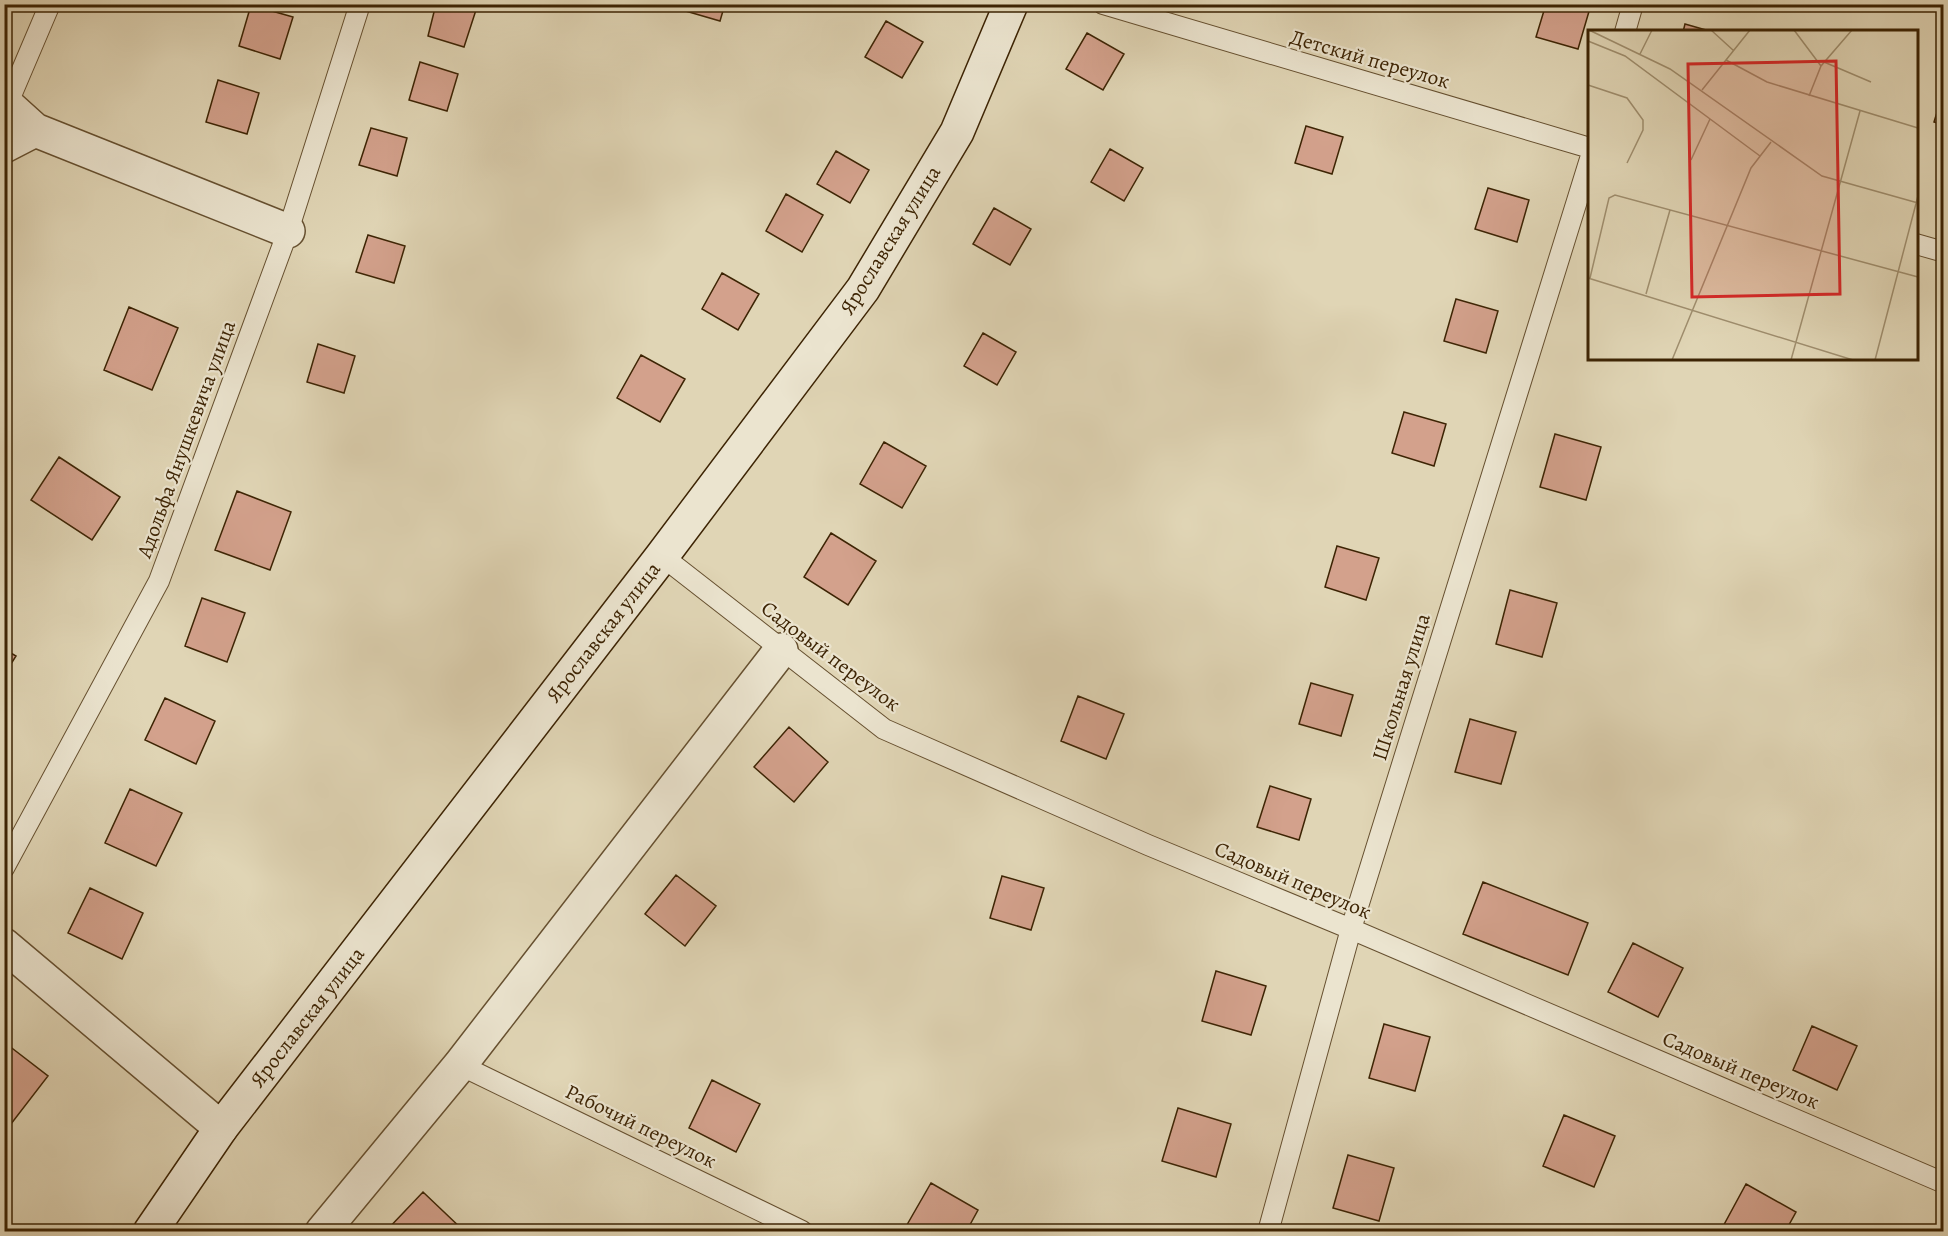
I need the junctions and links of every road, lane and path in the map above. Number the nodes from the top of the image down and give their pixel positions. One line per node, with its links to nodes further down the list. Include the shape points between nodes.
1 (50, 4): 7 (lane)
2 (360, 4): 12 (lane, Адольфа Янушкевича улица)
3 (1011, 4): 15 (main road, Ярославская улица, via 957,132 863,289)
4 (1103, 4): 10 (lane, Детский переулок)
5 (1633, 4): 6 (lane)
6 (1626, 30)
7 (6, 104): 8 (main road)
8 (35, 130): 9 (main road); 12 (main road)
9 (4, 146)
10 (1588, 147)
11 (1588, 165): 18 (lane, Школьная улица)
12 (288, 231): 17 (lane, Адольфа Янушкевича улица, via 159,581)
13 (1918, 244): 14 (lane)
14 (1944, 252)
15 (662, 556): 16 (lane, Садовый переулок); 21 (main road, Ярославская улица)
16 (781, 650): 18 (lane, Садовый переулок, via 884,729); 20 (main road)
17 (4, 868)
18 (1351, 929): 22 (lane, Садовый переулок); 26 (lane, Школьная улица)
19 (4, 945): 21 (main road)
20 (460, 1065): 24 (main road); 25 (lane, Рабочий переулок)
21 (221, 1128): 23 (main road, Ярославская улица)
22 (1944, 1183)
23 (150, 1232)
24 (322, 1232)
25 (802, 1232)
26 (1268, 1232)

